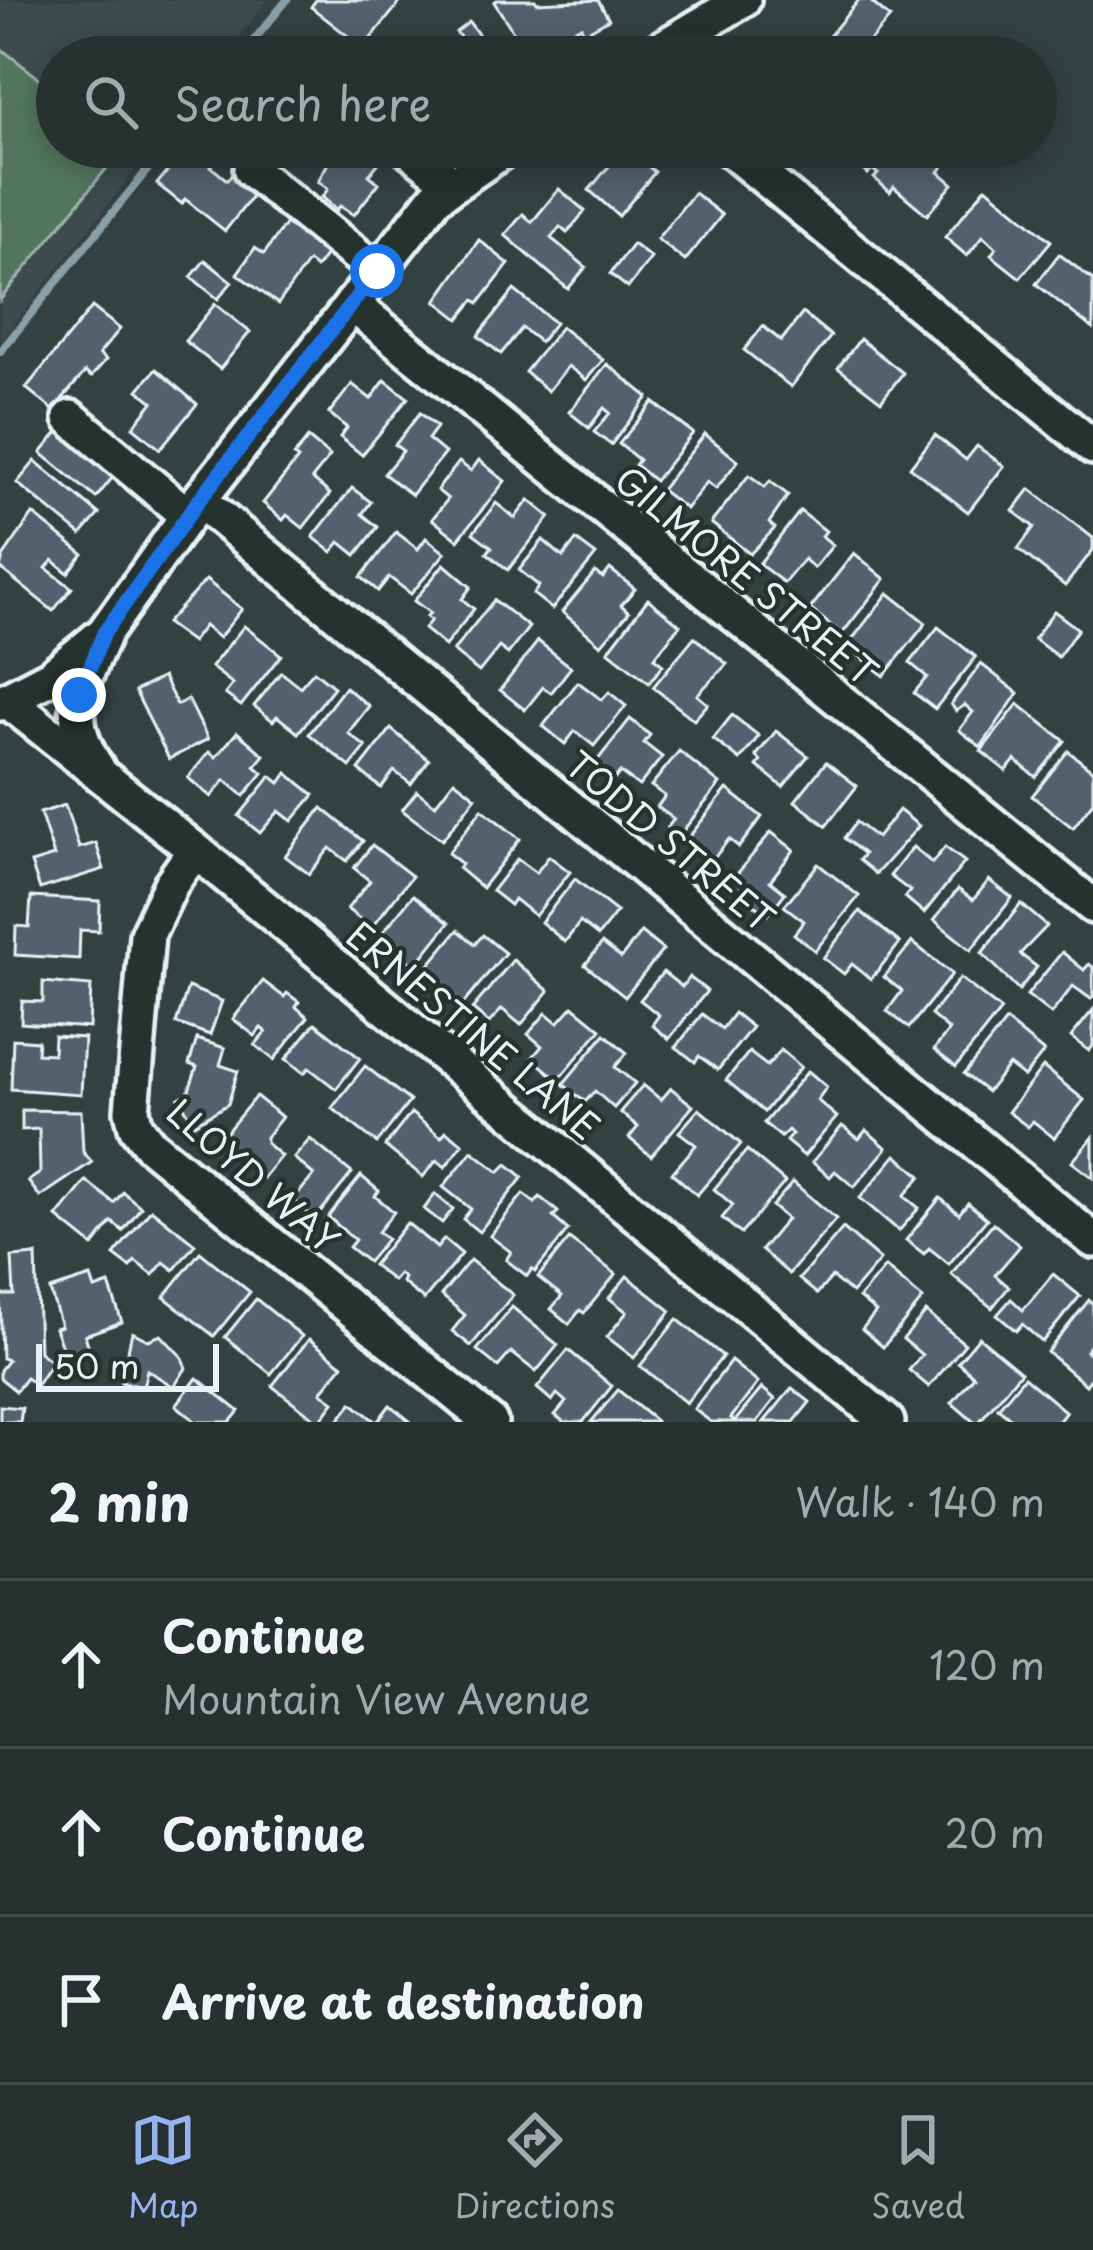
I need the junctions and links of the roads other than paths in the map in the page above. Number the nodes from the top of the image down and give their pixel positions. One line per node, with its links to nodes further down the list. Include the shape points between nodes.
1 (743, 0): 2 (street)
2 (682, 36)
3 (432, 168): 7 (street)
4 (476, 168): 7 (street)
5 (753, 168): 11 (street)
6 (251, 170): 8 (street)
7 (452, 184): 8 (street)
8 (377, 271): 9 (street)
9 (352, 304): 12 (street); 17 (street, GILMORE STREET)
10 (71, 418): 12 (street, TODD STREET)
11 (1093, 447)
12 (193, 508): 13 (street); 18 (street, TODD STREET)
13 (104, 633): 14 (street); 15 (street, via 75,718)
14 (4, 702): 15 (street, ERNESTINE LANE)
15 (105, 779): 16 (street, ERNESTINE LANE)
16 (195, 850): 19 (street, LLOYD WAY, via 147,934 136,1127); 20 (street, ERNESTINE LANE)
17 (1093, 906)
18 (1093, 1240)
19 (490, 1422)
20 (887, 1422)

